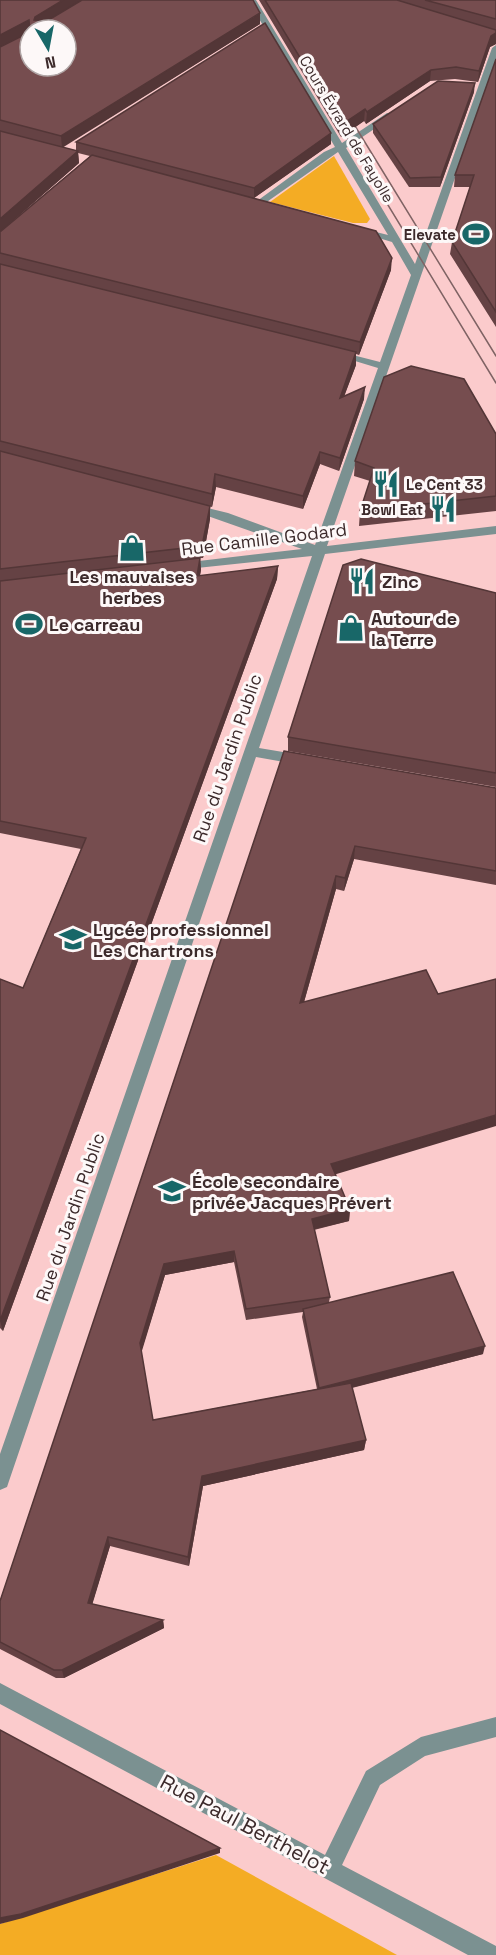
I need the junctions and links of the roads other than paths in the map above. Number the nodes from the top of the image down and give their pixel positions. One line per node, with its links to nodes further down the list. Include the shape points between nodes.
1 (252, 0): 4 (street, Cours Évrard de Fayolle, via 263,28)
2 (496, 48): 10 (street, Rue du Jardin Public, via 479,87)
3 (397, 110): 4 (street)
4 (340, 148): 6 (street); 9 (street, Cours Évrard de Fayolle)
5 (247, 201): 6 (street)
6 (258, 204): 7 (street)
7 (269, 207)
8 (349, 228): 9 (street)
9 (396, 240): 10 (street, Cours Évrard de Fayolle)
10 (416, 274): 12 (street, Rue du Jardin Public)
11 (331, 353): 12 (street)
12 (384, 366): 15 (street, Rue du Jardin Public)
13 (179, 505): 15 (street, via 224,516)
14 (496, 530): 15 (street, Rue Camille Godard)
15 (319, 551): 16 (street, Rue Camille Godard); 17 (street, Rue du Jardin Public)
16 (172, 568)
17 (250, 751): 18 (street); 19 (street, Rue du Jardin Public)
18 (314, 762)
19 (0, 1481)
20 (0, 1693): 22 (street, Rue Paul Berthelot)
21 (496, 1727): 22 (street, via 421,1747 373,1778)
22 (329, 1869): 23 (street, Rue Paul Berthelot)
23 (490, 1955)

